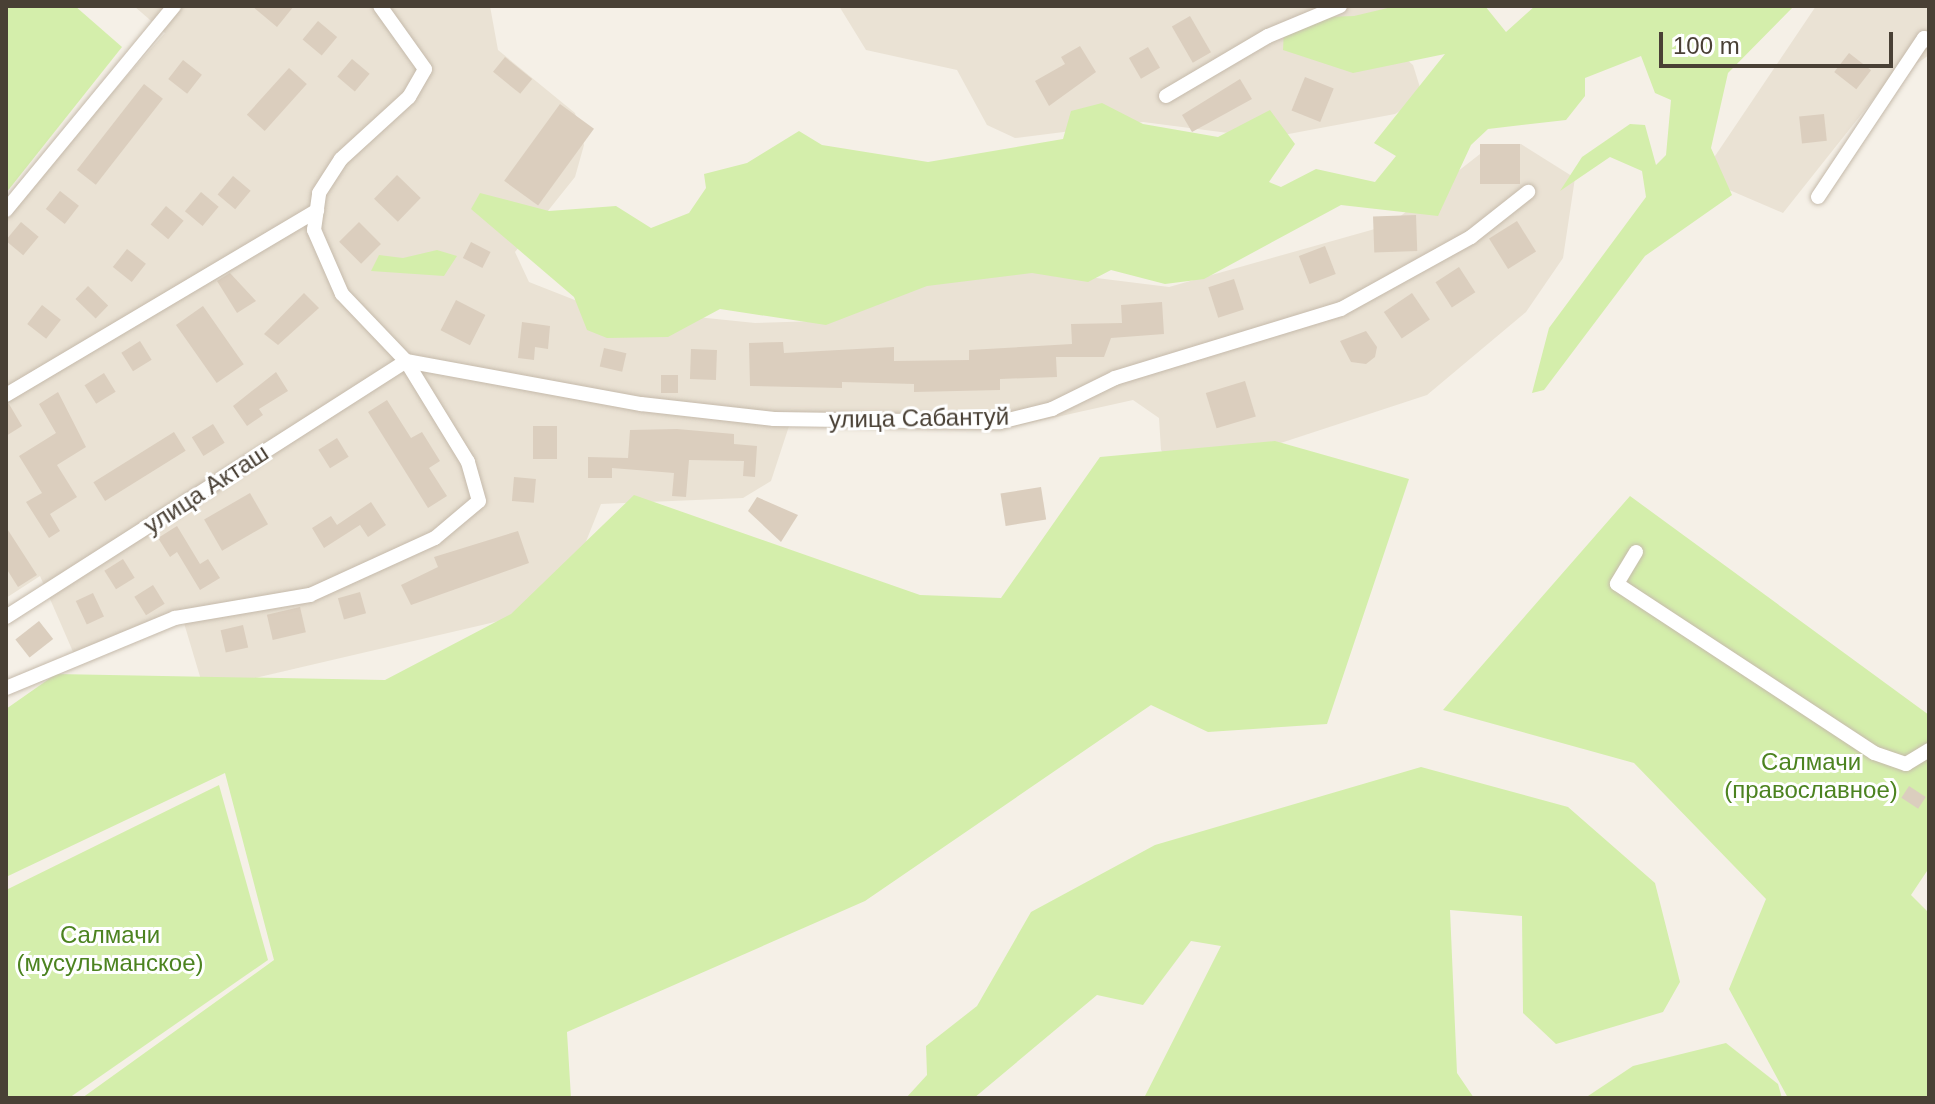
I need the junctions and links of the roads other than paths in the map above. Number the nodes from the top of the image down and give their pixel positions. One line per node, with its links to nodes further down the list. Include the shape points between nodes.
1 (174, 6): 8 (street)
2 (380, 6): 9 (street, via 425,69 409,97 341,159 319,193)
3 (1340, 6): 5 (street, via 1268,36)
4 (1929, 41): 7 (street, via 1924,38)
5 (1166, 96)
6 (1528, 192): 10 (street, улица Сабантуй, via 1471,237 1341,309 1115,378 1052,409 1000,422 774,419 641,404)
7 (1818, 197)
8 (6, 210)
9 (317, 210): 10 (street, via 314,230 342,294); 11 (street)
10 (406, 361): 13 (street, улица Акташ); 14 (street, via 468,462 479,501 435,538 310,595 175,618)
11 (6, 395)
12 (1636, 552): 15 (street, via 1617,584 1874,753 1906,764)
13 (6, 617)
14 (6, 688)
15 (1929, 750)

